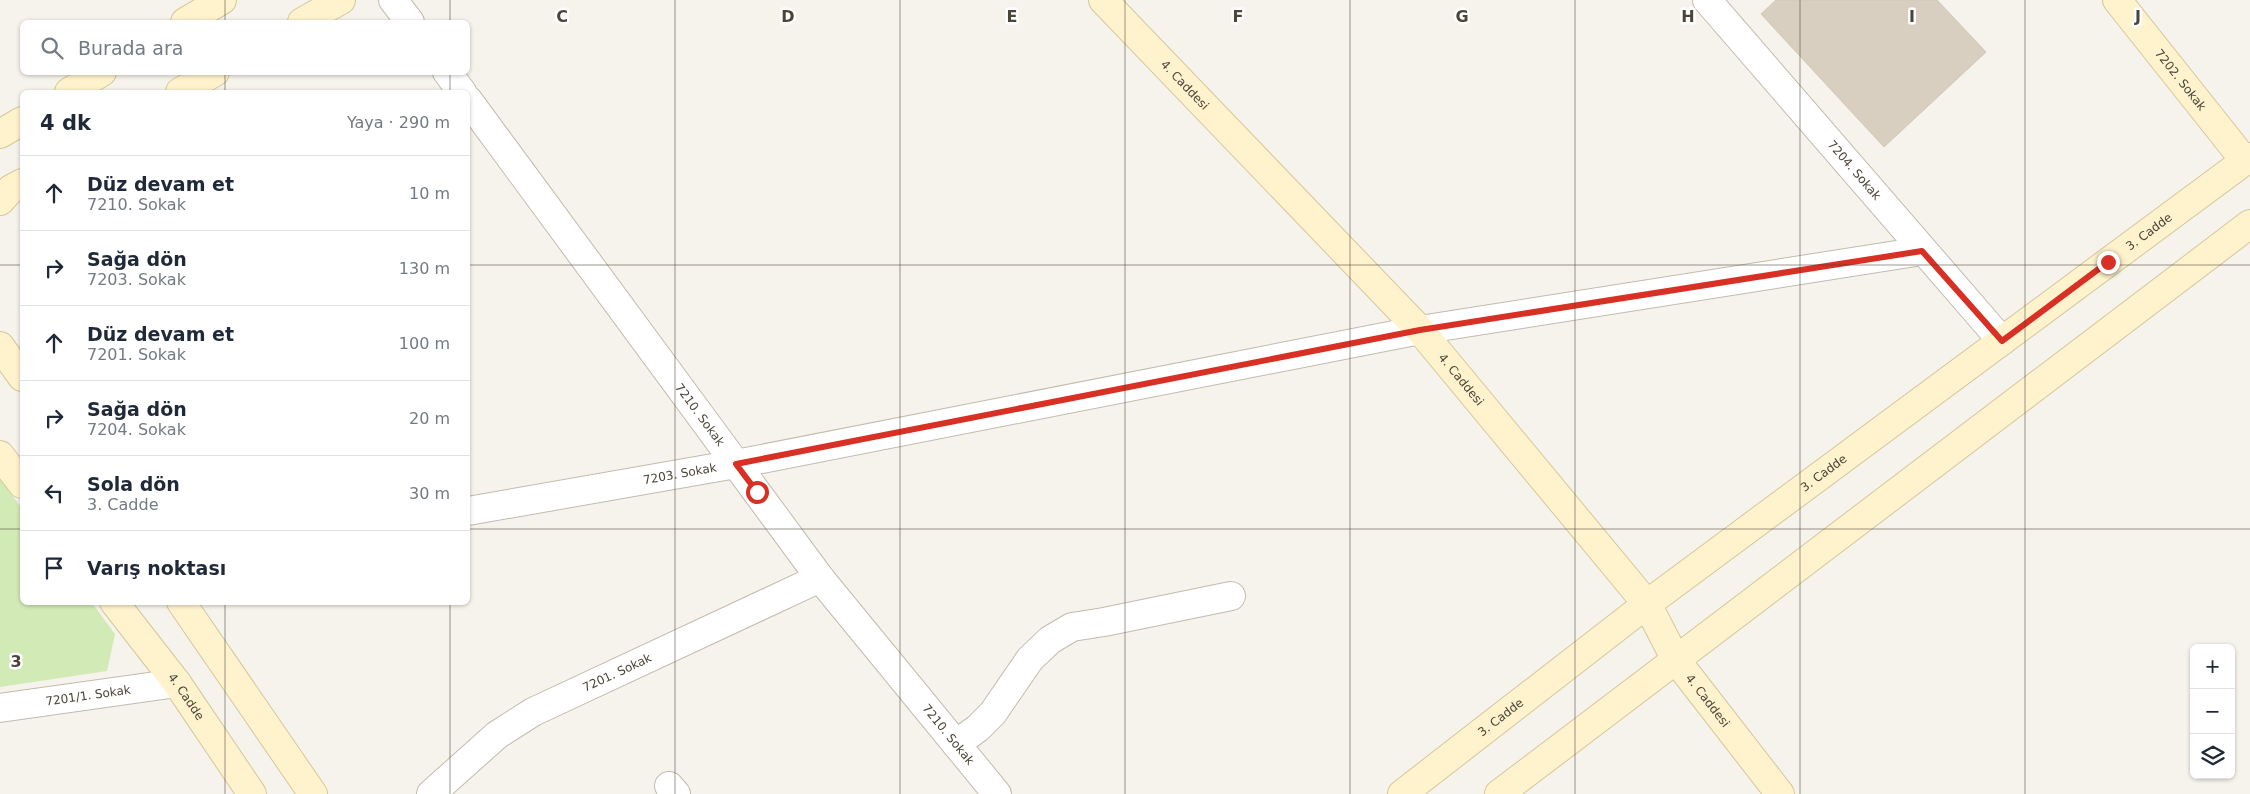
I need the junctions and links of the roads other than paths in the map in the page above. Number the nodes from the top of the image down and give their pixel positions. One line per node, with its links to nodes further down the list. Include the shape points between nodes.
1 (341, 0): 8 (street)
2 (393, 0): 9 (street)
3 (1707, 0): 23 (street, 7204. Sokak)
4 (2117, 0): 19 (street, 7202. Sokak)
5 (217, 1): 7 (street)
6 (1108, 2): 24 (street, 4. Caddesi)
7 (188, 20)
8 (306, 20)
9 (408, 20)
10 (97, 75): 13 (street)
11 (209, 75): 14 (street)
12 (449, 75): 15 (street)
13 (72, 90)
14 (183, 90)
15 (460, 90)
16 (470, 103): 29 (street, 7210. Sokak)
17 (20, 122): 18 (street)
18 (0, 134)
19 (2247, 159): 25 (street, 3. Cadde)
20 (20, 184): 21 (street)
21 (0, 201)
22 (2250, 224): 37 (street)
23 (1922, 251): 24 (street); 25 (street, 7204. Sokak)
24 (1420, 330): 29 (street, 7203. Sokak); 34 (street, 4. Caddesi)
25 (2002, 341): 34 (street, 3. Cadde)
26 (0, 346): 27 (street)
27 (20, 374)
28 (0, 455): 30 (street)
29 (736, 464): 31 (street, 7203. Sokak); 32 (street, 7210. Sokak)
30 (20, 481)
31 (470, 511)
32 (820, 578): 40 (street, 7210. Sokak); 43 (street, 7201. Sokak, via 533,712 497,735)
33 (1231, 596): 40 (street, via 1072,626 1050,640 1030,659 993,713)
34 (1647, 604): 37 (street, 4. Caddesi); 45 (street, 3. Cadde)
35 (116, 605): 38 (street, 4. Cadde)
36 (183, 605): 42 (street)
37 (1676, 660): 46 (street); 47 (street, 4. Caddesi)
38 (177, 683): 39 (street, 7201/1. Sokak); 41 (street, 4. Cadde)
39 (0, 708)
40 (956, 744): 44 (street, 7210. Sokak)
41 (252, 794)
42 (313, 794)
43 (431, 794)
44 (997, 794)
45 (1402, 794)
46 (1499, 794)
47 (1780, 794)

